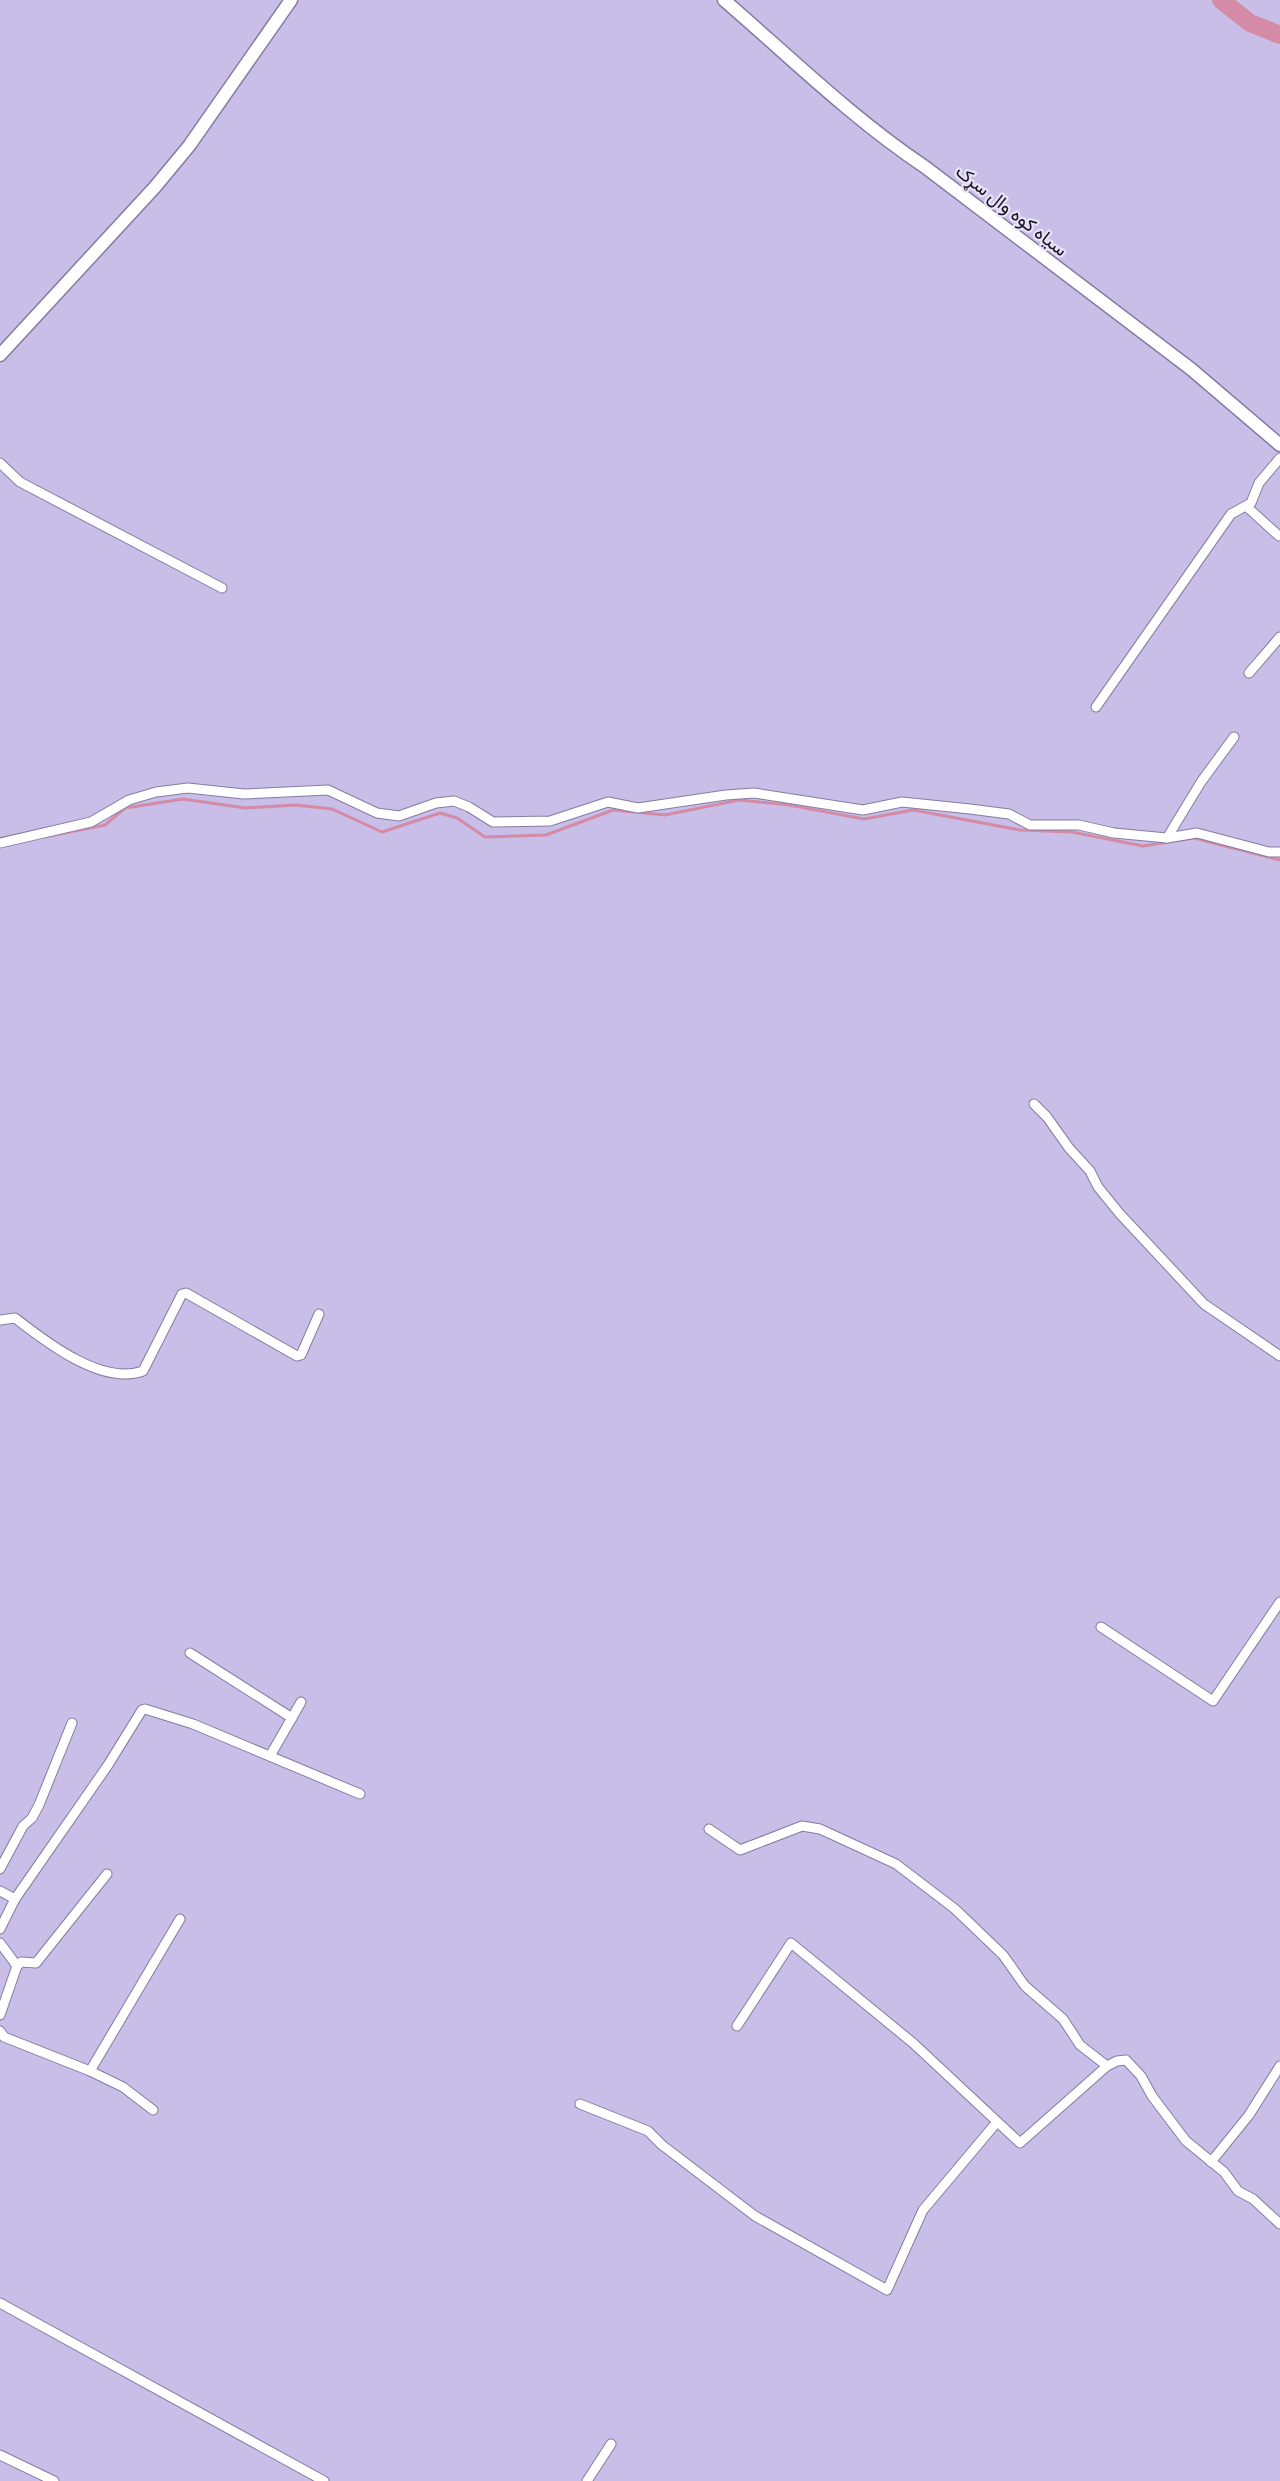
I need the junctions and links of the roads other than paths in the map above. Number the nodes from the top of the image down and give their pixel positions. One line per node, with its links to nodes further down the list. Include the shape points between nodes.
1 (292, 0): 3 (street, via 189,146)
2 (724, 0): 4 (street, سیاه کوه وال سړک, via 877,134 925,166 1191,369)
3 (0, 354)
4 (1280, 445)
5 (1280, 458): 7 (street, via 1259,483)
6 (0, 463): 9 (street, via 20,482)
7 (1247, 507): 8 (street); 12 (street, via 1231,514)
8 (1279, 536)
9 (222, 588)
10 (1280, 636): 11 (street)
11 (1249, 673)
12 (1096, 707)
13 (1234, 738): 14 (street, via 1201,782)
14 (1167, 838): 15 (street, via 1114,834 1079,825 1030,825 1009,814 970,809 902,802 863,810 754,793 638,808 608,802 550,821 493,822 454,801 436,803 399,816 378,813 328,790 244,794 188,788 147,794 129,800 92,822); 16 (street, via 1197,833)
15 (0, 844)
16 (1280, 852)
17 (1034, 1104): 20 (street, via 1090,1171 1098,1187 1120,1214 1204,1304)
18 (319, 1314): 19 (street, via 301,1355 297,1356 186,1293 182,1294 143,1371 135,1374 115,1374 91,1368 15,1318)
19 (0, 1320)
20 (1280, 1356)
21 (1280, 1602): 22 (street, via 1213,1702)
22 (1102, 1627)
23 (190, 1653): 25 (street)
24 (301, 1702): 25 (street)
25 (292, 1718): 27 (street)
26 (72, 1724): 30 (street, via 39,1805 23,1826)
27 (270, 1756): 28 (street); 33 (street, via 193,1724 142,1710 98,1780)
28 (360, 1794)
29 (709, 1829): 41 (street, via 740,1850 802,1826 820,1829 896,1864 955,1910 996,1948 1025,1986 1063,2019 1080,2046)
30 (0, 1868)
31 (107, 1874): 37 (street, via 36,1963 21,1962)
32 (0, 1891): 33 (street)
33 (15, 1899): 35 (street)
34 (180, 1919): 43 (street)
35 (0, 1929)
36 (0, 1943): 37 (street)
37 (17, 1966): 38 (street)
38 (0, 2015)
39 (737, 2026): 46 (street, via 791,1942 913,2043)
40 (1, 2037): 43 (street)
41 (1107, 2066): 46 (street, via 1020,2143); 47 (street, via 1126,2060 1141,2076 1171,2124)
42 (1280, 2066): 47 (street, via 1248,2115)
43 (90, 2071): 45 (street, via 123,2087)
44 (580, 2104): 46 (street, via 648,2131 756,2216 887,2290 923,2210)
45 (153, 2110)
46 (997, 2122)
47 (1211, 2162): 48 (street, via 1224,2172 1238,2191 1253,2199)
48 (1280, 2224)
49 (0, 2303): 53 (street)
50 (611, 2444): 54 (street)
51 (0, 2455): 52 (street)
52 (54, 2481)
53 (324, 2481)
54 (587, 2481)

